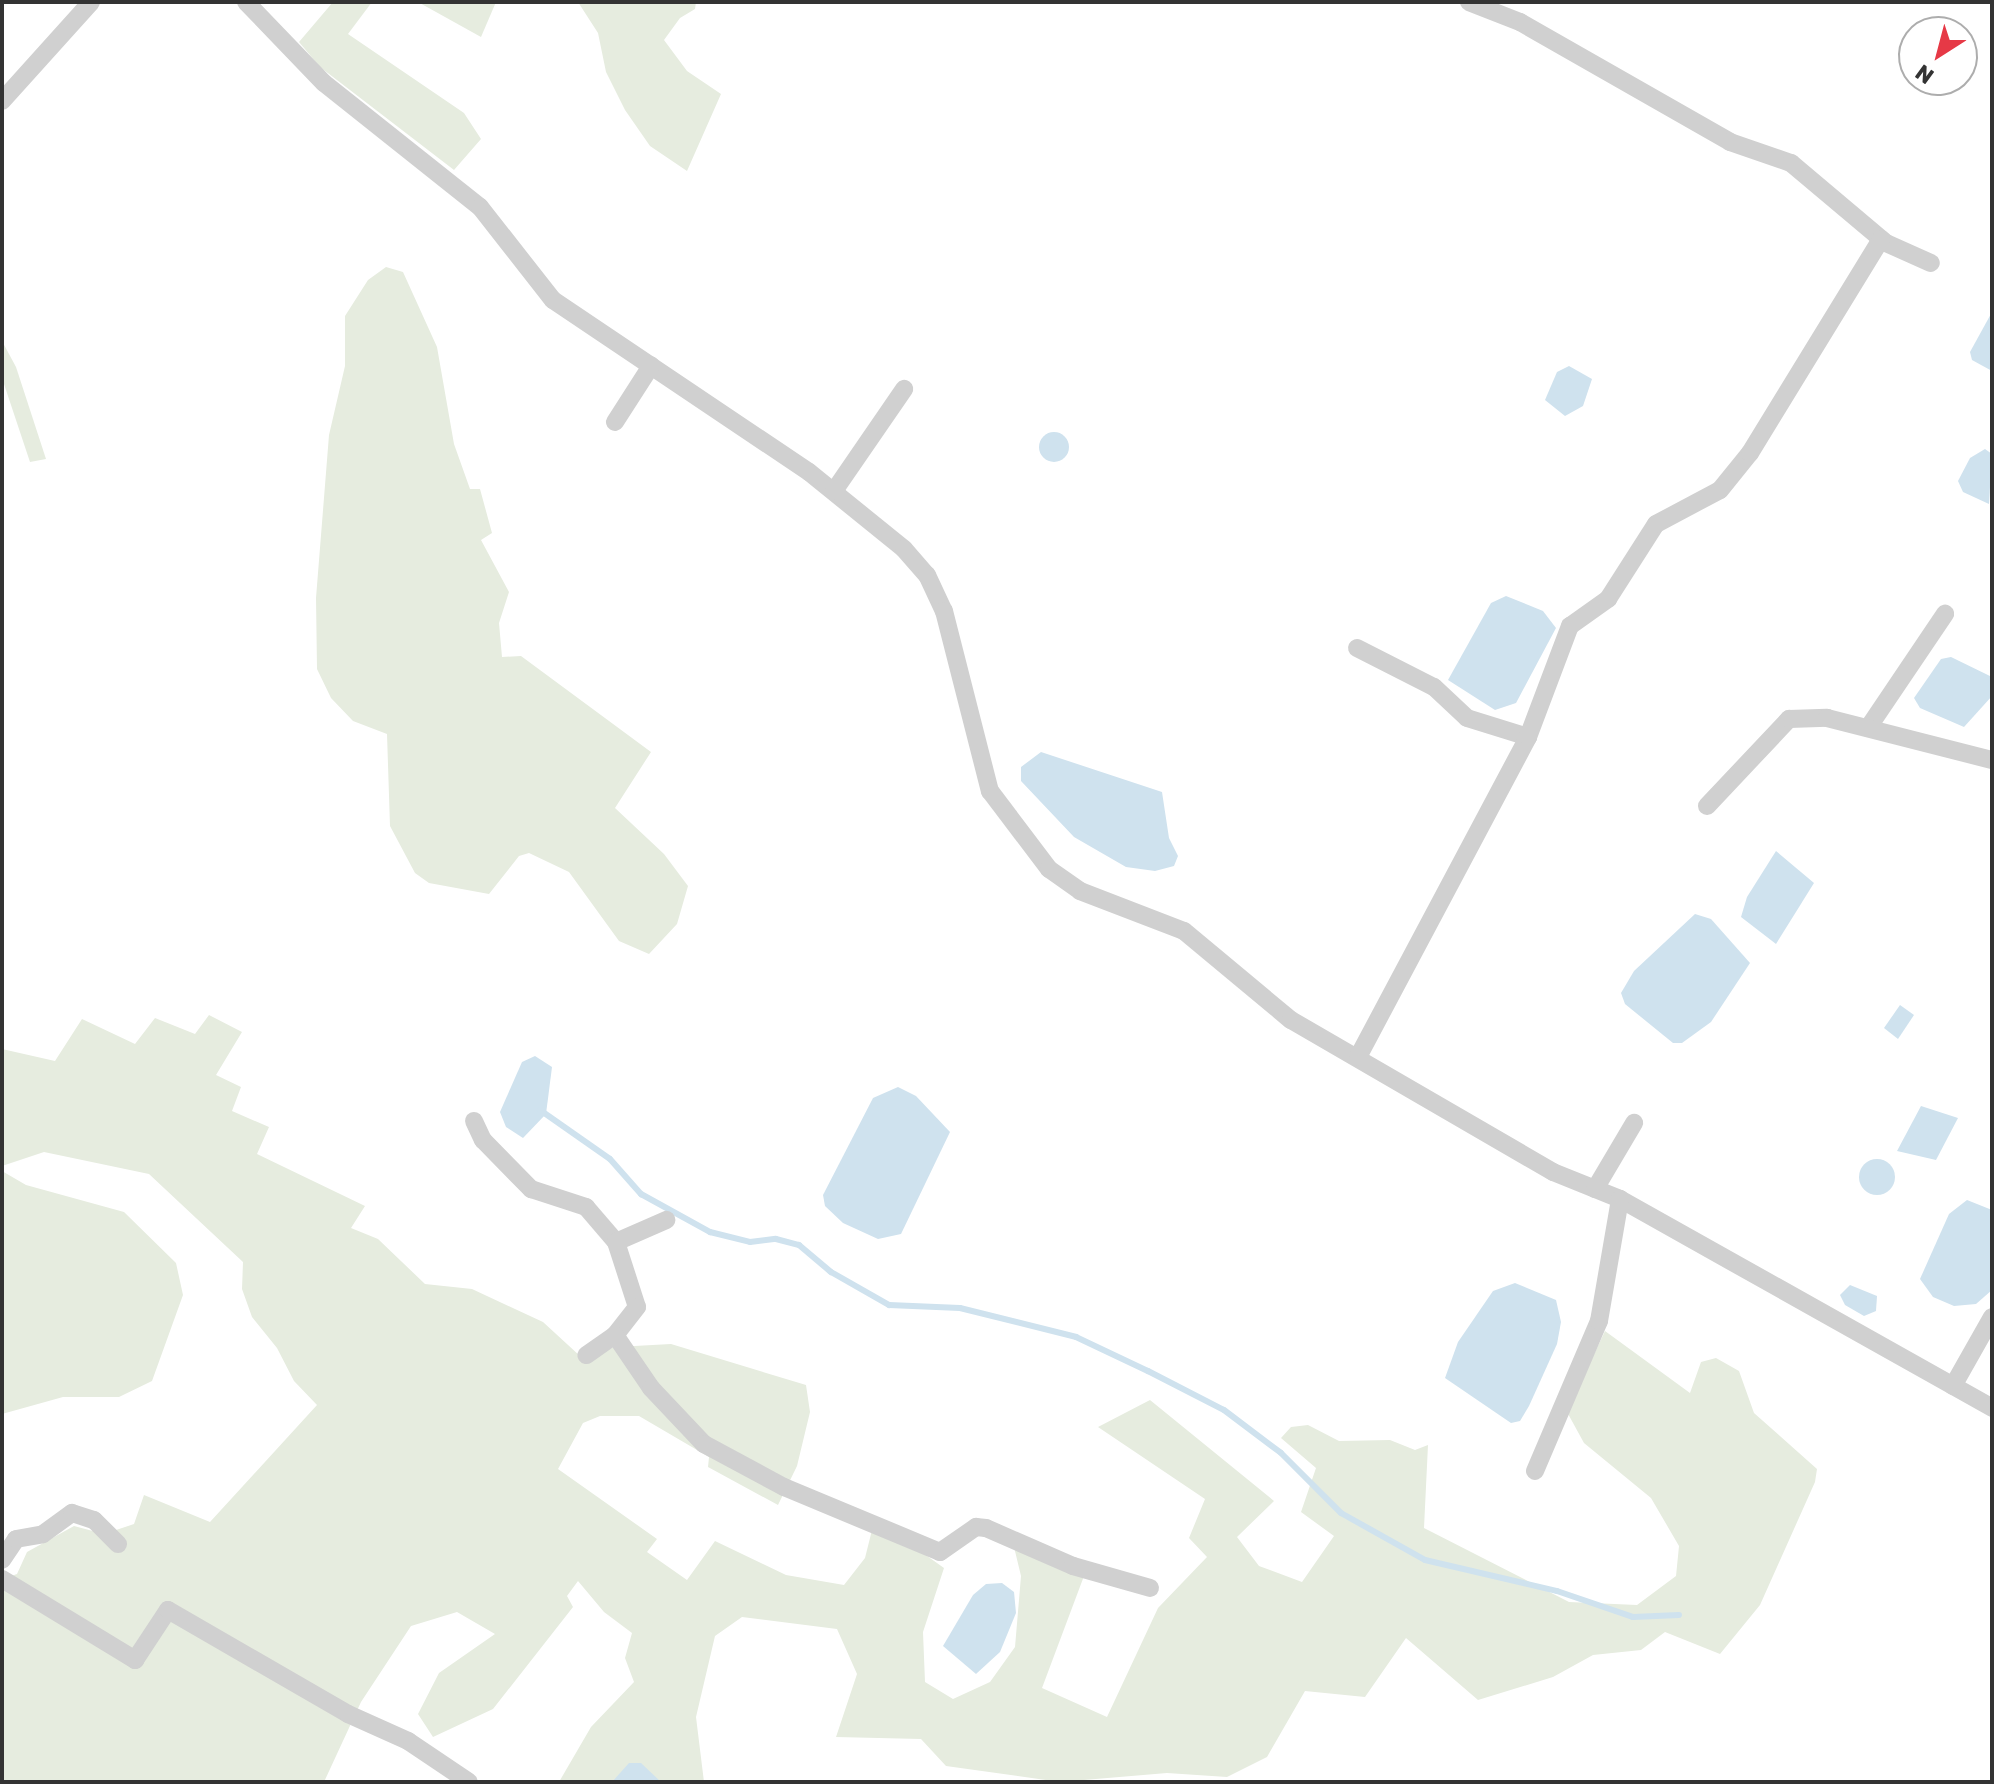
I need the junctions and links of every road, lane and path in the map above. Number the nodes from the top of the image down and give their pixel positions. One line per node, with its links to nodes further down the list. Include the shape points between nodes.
1 (91, 2): 4 (street)
2 (246, 2): 7 (street, via 333,90 480,207 553,300)
3 (1469, 2): 5 (street, via 1520,22 1730,142 1791,163)
4 (2, 101)
5 (1881, 239): 6 (street); 14 (street, via 1750,453 1720,490 1656,524 1608,599 1570,626)
6 (1931, 263)
7 (651, 366): 9 (street); 10 (street)
8 (904, 389): 10 (street)
9 (615, 422)
10 (834, 491): 17 (street, via 883,529 927,575 944,611 981,770 1004,815 1049,869 1080,891 1184,931 1267,1004)
11 (1945, 614): 13 (street)
12 (1357, 648): 14 (street, via 1434,687 1467,718)
13 (1868, 728): 15 (street); 16 (street, via 1827,718 1789,719)
14 (1528, 737): 17 (street)
15 (1992, 760)
16 (1707, 806)
17 (1358, 1057): 20 (street, via 1553,1172)
18 (474, 1121): 23 (street, via 483,1140 531,1189 586,1207)
19 (1634, 1123): 20 (street)
20 (1595, 1189): 21 (street)
21 (1620, 1199): 27 (street); 29 (street, via 1599,1321)
22 (666, 1220): 23 (street)
23 (616, 1242): 25 (street, via 639,1298)
24 (1992, 1317): 27 (street)
25 (615, 1335): 26 (street); 33 (street, via 651,1388 704,1444 784,1487 940,1552 976,1527 986,1528 1073,1566)
26 (586, 1355)
27 (1953, 1386): 28 (street)
28 (1992, 1408)
29 (1535, 1471)
30 (118, 1544): 31 (street, via 94,1520 72,1513 43,1534 16,1539)
31 (2, 1560)
32 (2, 1579): 34 (street, via 135,1660 168,1610 348,1714 408,1741)
33 (1150, 1588)
34 (469, 1782)

